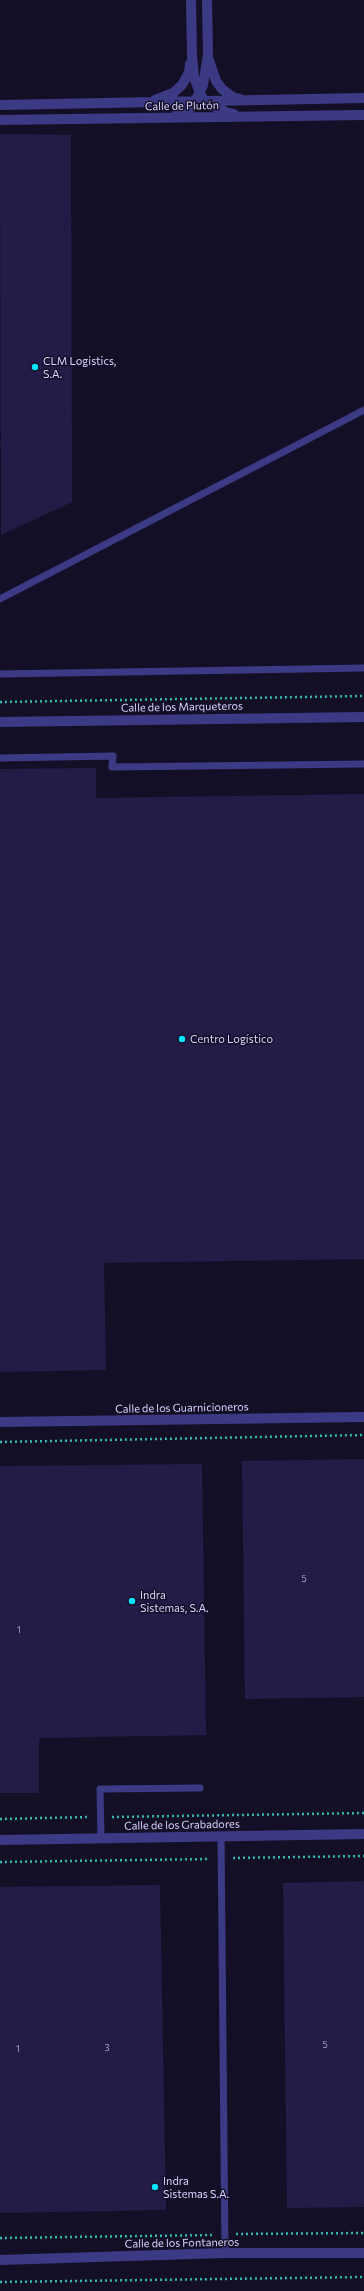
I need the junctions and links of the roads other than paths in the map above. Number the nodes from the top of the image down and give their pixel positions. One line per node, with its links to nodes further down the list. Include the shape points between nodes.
1 (191, 0): 4 (street)
2 (207, 0): 3 (street)
3 (208, 55): 6 (street); 7 (street, via 212,73 222,89 234,98)
4 (192, 56): 6 (street); 8 (street, via 189,72 182,85 173,93 154,100)
5 (364, 98): 7 (street, Calle de Plutón)
6 (200, 99): 7 (street, Calle de Plutón); 8 (street, Calle de Plutón); 11 (street, via 226,112); 12 (street, via 186,113)
7 (252, 101)
8 (136, 102): 9 (street, Calle de Plutón)
9 (0, 104)
10 (364, 115): 11 (street, Calle de Plutón)
11 (252, 117): 12 (street, Calle de Plutón)
12 (136, 118): 13 (street, Calle de Plutón)
13 (0, 120)
14 (364, 410): 15 (lane)
15 (0, 599)
16 (364, 668): 17 (lane)
17 (0, 674)
18 (364, 717): 19 (street, Calle de los Marqueteros)
19 (0, 722)
20 (0, 758): 21 (lane, via 113,756 112,767)
21 (364, 764)
22 (364, 1417): 23 (street, Calle de los Guarnicioneros)
23 (0, 1422)
24 (200, 1788): 27 (lane, via 100,1789)
25 (364, 1834): 26 (street, Calle de los Grabadores)
26 (221, 1836): 27 (street, Calle de los Grabadores); 29 (lane)
27 (101, 1838): 28 (street, Calle de los Grabadores)
28 (0, 1840)
29 (225, 2253): 30 (street, Calle de los Fontaneros); 31 (street, Calle de los Fontaneros)
30 (364, 2253)
31 (0, 2260)

